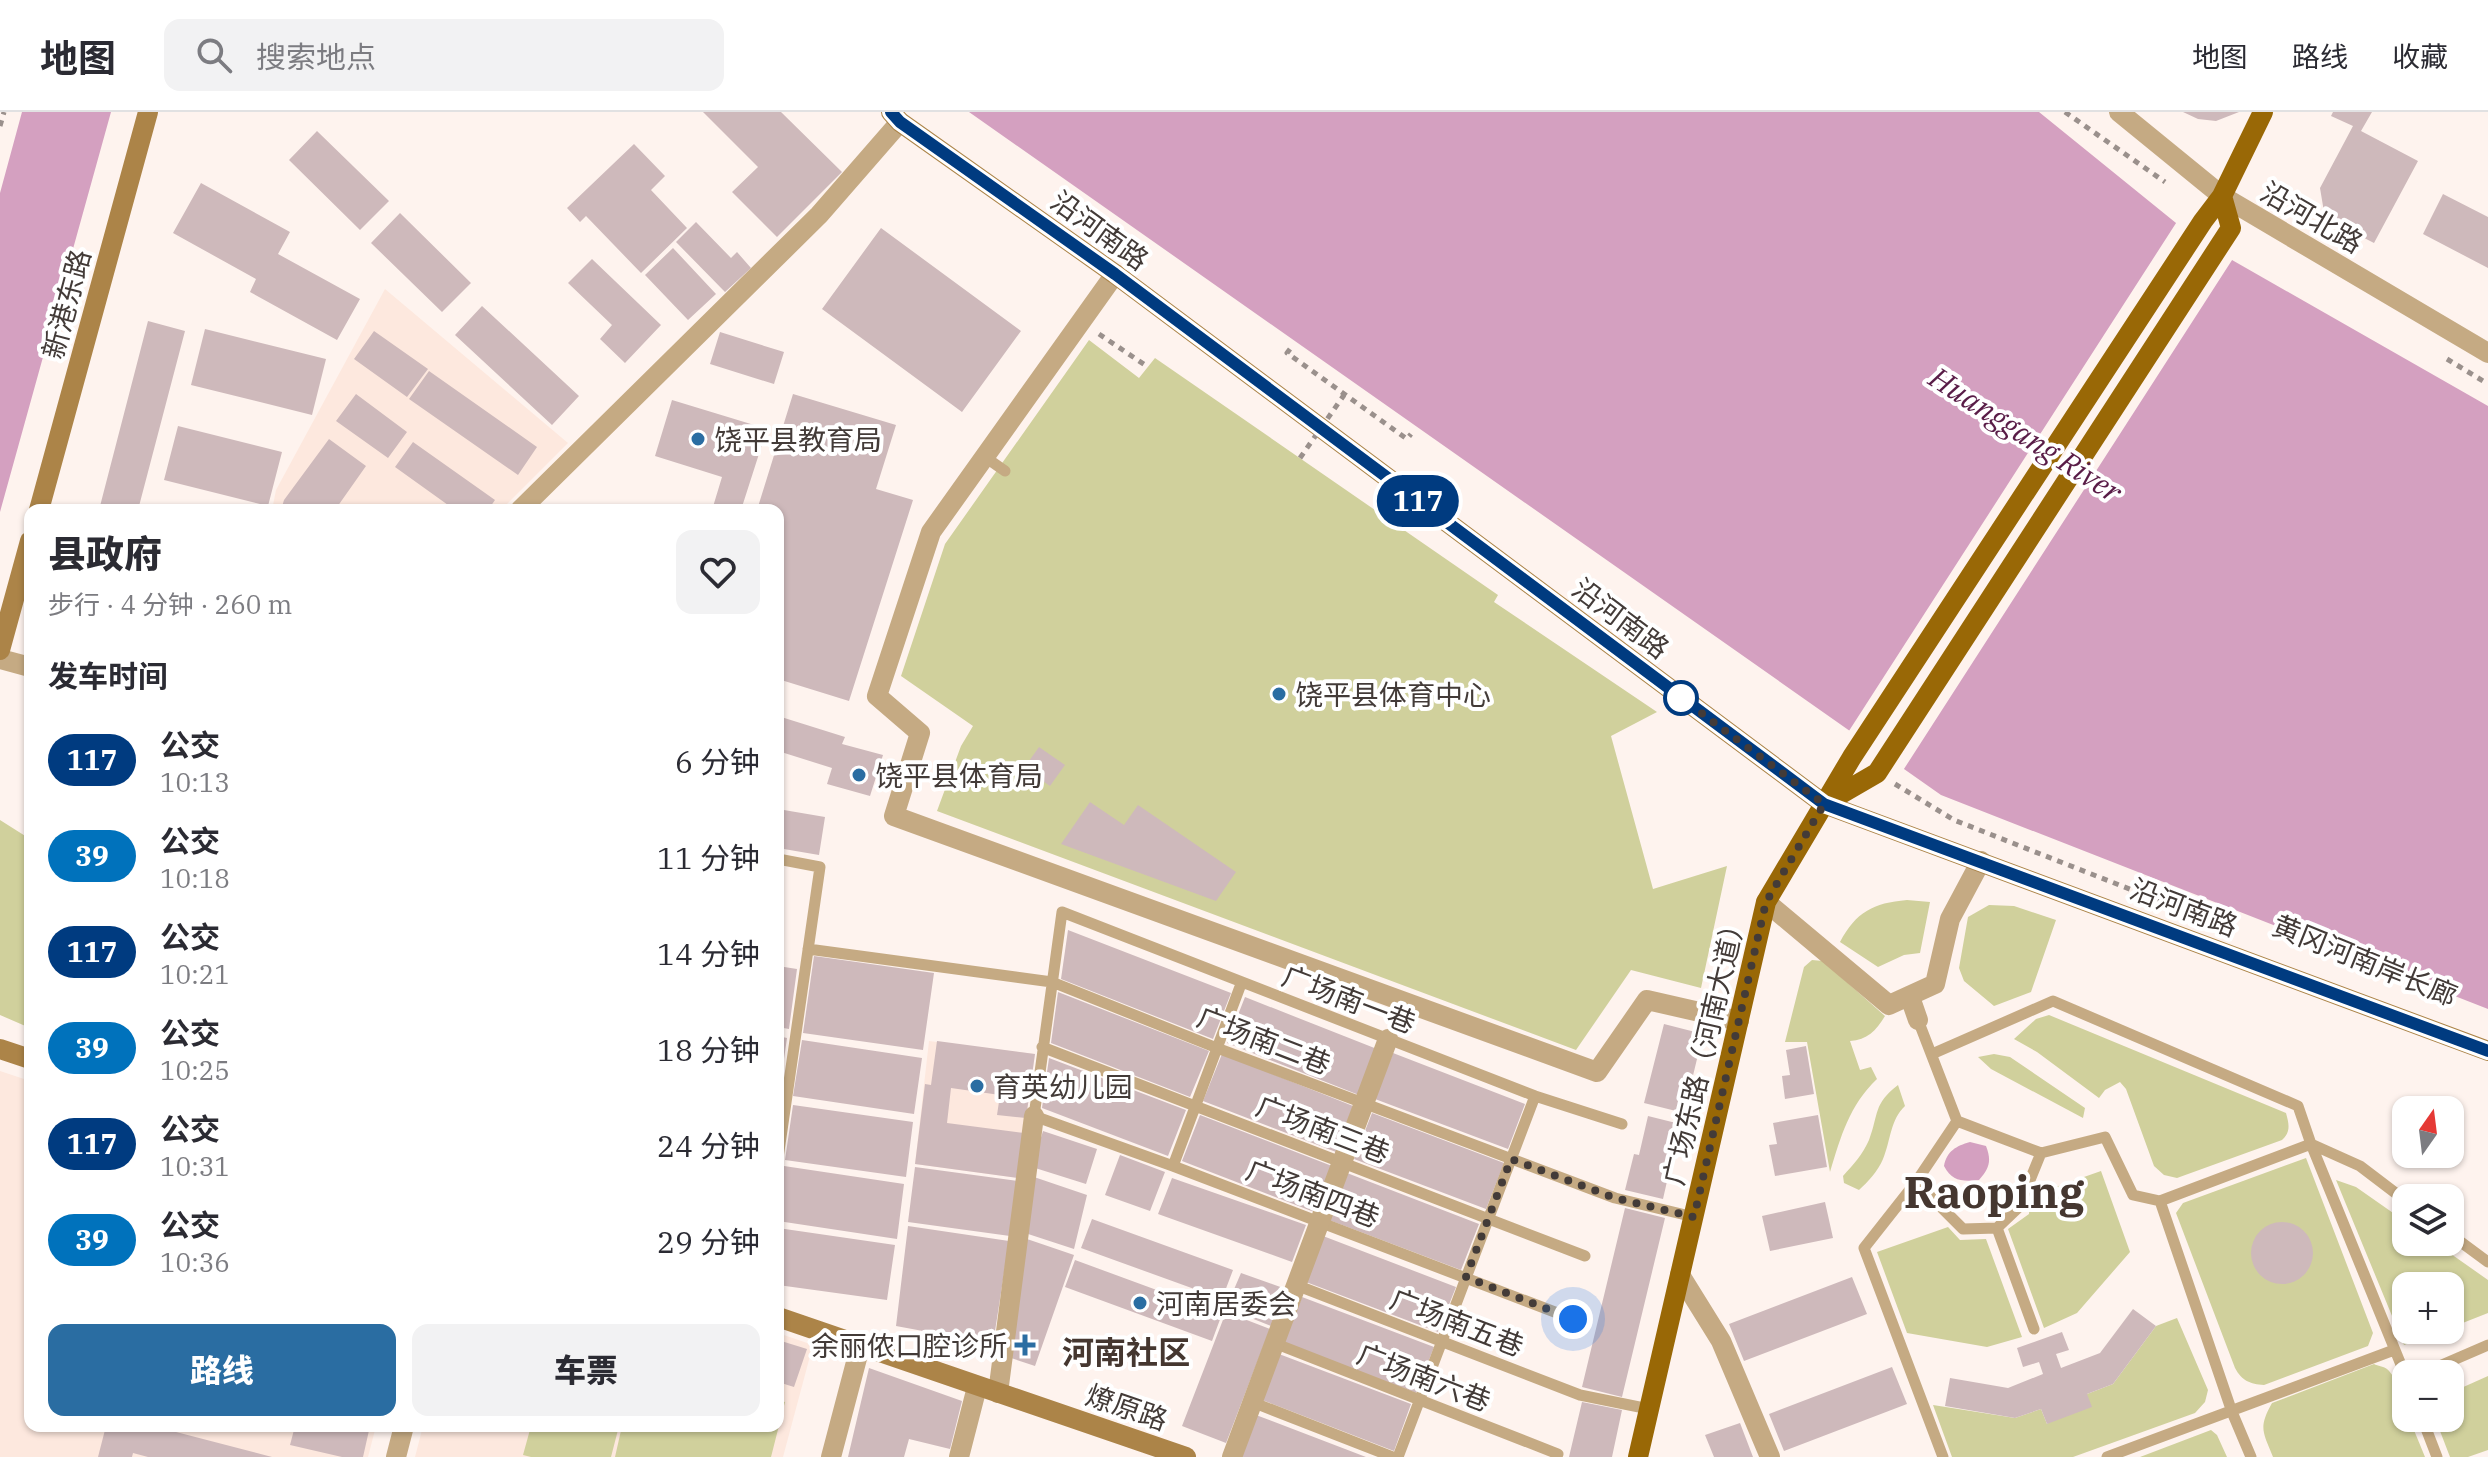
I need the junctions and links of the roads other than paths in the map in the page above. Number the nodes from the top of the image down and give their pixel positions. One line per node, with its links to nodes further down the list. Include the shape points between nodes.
1 (148, 112): 10 (main road, 新港东路)
2 (2119, 112): 5 (street, 沿河北路)
3 (2263, 112): 5 (main road, 广场东路（河南大道）)
4 (896, 117): 6 (main road, 沿河南路); 11 (street, via 819,215)
5 (2222, 196): 7 (street, 沿河北路); 16 (main road, 广场东路（河南大道）); 16 (main road, via 2231,228 1877,773)
6 (1115, 274): 8 (street); 16 (main road, 沿河南路)
7 (2488, 353)
8 (985, 457): 9 (lane); 25 (street, via 931,532 877,696 920,733 894,816 1597,1072 1647,1000)
9 (1005, 471)
10 (41, 504)
11 (526, 504)
12 (24, 563): 13 (main road)
13 (0, 650)
14 (0, 659): 15 (street)
15 (24, 665)
16 (1824, 804): 18 (main road, 沿河南路); 19 (main road, 广场东路（河南大道）)
17 (784, 860): 20 (lane, via 820,867)
18 (1981, 861): 23 (street, via 1950,919 1935,984); 30 (main road, 沿河南路)
19 (1766, 902): 23 (street, via 1889,1005); 25 (main road, 广场东路（河南大道）)
20 (808, 949): 21 (lane, 广场南二巷); 36 (lane)
21 (1052, 982): 22 (lane, 广场南一巷, via 1062,912); 27 (lane); 28 (lane, 广场南二巷)
22 (1241, 984): 26 (lane, 广场南一巷); 28 (lane)
23 (1910, 997): 24 (street)
24 (1918, 1020): 31 (lane)
25 (1739, 1021): 48 (main road, 广场东路（河南大道）)
26 (1388, 1039): 33 (lane, 广场南一巷); 34 (street)
27 (1042, 1047): 35 (lane, 广场南三巷); 37 (lane)
28 (1217, 1048): 34 (lane, 广场南二巷); 35 (lane)
29 (0, 1049): 32 (main road)
30 (2488, 1051)
31 (1932, 1054): 38 (lane); 40 (lane, via 2053,1001 2298,1106)
32 (24, 1057)
33 (1535, 1096): 39 (lane, 广场南一巷); 42 (lane)
34 (1364, 1104): 42 (lane, 广场南二巷); 43 (street)
35 (1195, 1106): 43 (lane, 广场南三巷); 44 (lane)
36 (784, 1116)
37 (1034, 1116): 44 (lane, 广场南四巷); 69 (street)
38 (1957, 1121): 41 (lane); 45 (lane)
39 (1622, 1124)
40 (2311, 1144): 46 (lane, via 2360,1166); 47 (lane); 65 (lane)
41 (2041, 1153): 47 (lane, via 2105,1137 2133,1195); 51 (lane, via 2019,1207)
42 (1511, 1159): 48 (lane, 广场南二巷, via 1615,1198); 49 (lane)
43 (1342, 1162): 49 (lane, 广场南三巷); 50 (street)
44 (1173, 1166): 50 (lane, 广场南四巷)
45 (1916, 1182): 51 (lane, via 1963,1229); 85 (lane, via 1864,1248)
46 (2392, 1190)
47 (2160, 1201): 73 (lane)
48 (1694, 1217): 55 (main road, 广场东路（河南大道）)
49 (1489, 1219): 53 (lane, 广场南三巷); 56 (lane)
50 (1320, 1222): 56 (lane, 广场南四巷); 57 (street)
51 (1997, 1228): 60 (lane)
52 (2464, 1244): 54 (lane)
53 (1585, 1256)
54 (2488, 1262)
55 (1680, 1275): 72 (main road, 广场东路（河南大道）); 84 (street, via 1721,1341)
56 (1466, 1277): 59 (lane, 广场南四巷); 61 (lane)
57 (1296, 1285): 61 (lane, 广场南五巷); 62 (street)
58 (784, 1319): 64 (main road, 燎原路)
59 (1573, 1319)
60 (2034, 1329)
61 (1442, 1342): 70 (lane); 72 (lane, 广场南五巷, via 1580,1395)
62 (1274, 1343): 70 (lane, 广场南六巷); 71 (street)
63 (2488, 1345): 67 (lane)
64 (860, 1347): 68 (main road, 燎原路); 78 (street)
65 (2394, 1350): 66 (lane); 73 (lane)
66 (2398, 1360)
67 (2453, 1360)
68 (977, 1387): 69 (main road, 燎原路); 79 (street)
69 (998, 1393): 80 (main road, 燎原路)
70 (1419, 1401): 76 (lane, 广场南六巷); 82 (lane)
71 (1252, 1402): 81 (street); 82 (lane)
72 (1649, 1409): 83 (main road, 广场东路（河南大道）)
73 (2232, 1412): 86 (lane); 87 (lane)
74 (402, 1432): 77 (street)
75 (2427, 1432): 88 (lane)
76 (1558, 1454)
77 (396, 1457)
78 (831, 1457)
79 (959, 1457)
80 (1186, 1457)
81 (1232, 1457)
82 (1395, 1457)
83 (1638, 1457)
84 (1770, 1457)
85 (1943, 1457)
86 (2107, 1457)
87 (2251, 1457)
88 (2437, 1457)

